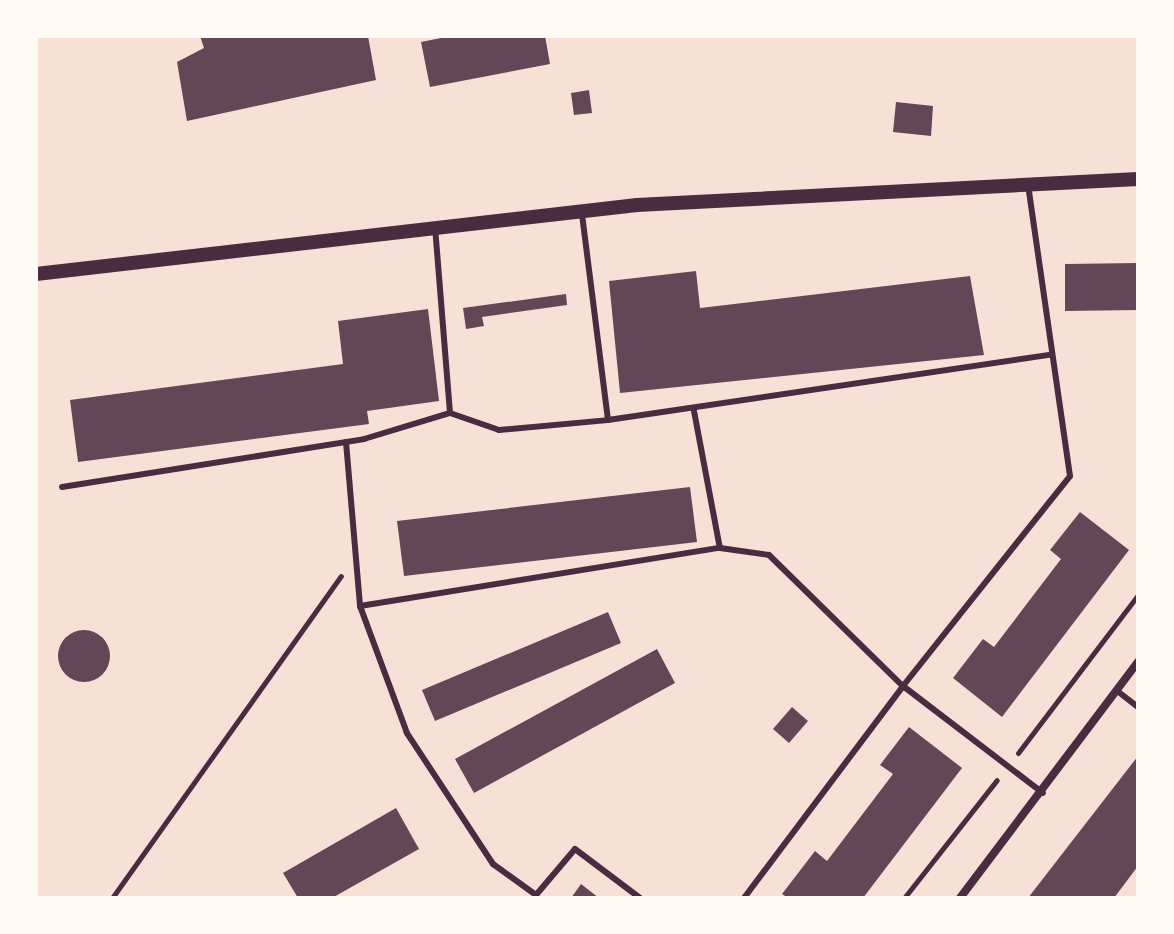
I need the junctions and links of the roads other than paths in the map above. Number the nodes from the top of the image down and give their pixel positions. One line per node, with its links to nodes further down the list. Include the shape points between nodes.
1 (1138, 179): 2 (street)
2 (1028, 182): 3 (street); 6 (lane)
3 (581, 211): 4 (street); 9 (lane)
4 (435, 228): 5 (street); 8 (lane)
5 (36, 274)
6 (1049, 355): 7 (lane); 15 (lane, via 1070,476)
7 (694, 411): 9 (lane); 12 (lane)
8 (450, 413): 9 (lane, via 499,430); 10 (lane)
9 (608, 420)
10 (346, 442): 11 (lane); 13 (lane)
11 (62, 487)
12 (720, 548): 13 (lane); 15 (lane, via 769,555)
13 (360, 606): 19 (lane, via 407,733 493,864)
14 (1138, 662): 16 (street)
15 (903, 686): 18 (lane); 21 (lane)
16 (1116, 690): 17 (lane); 18 (street)
17 (1138, 707)
18 (1043, 793): 22 (street)
19 (535, 896): 20 (lane, via 575,849)
20 (640, 898)
21 (744, 898)
22 (960, 898)

